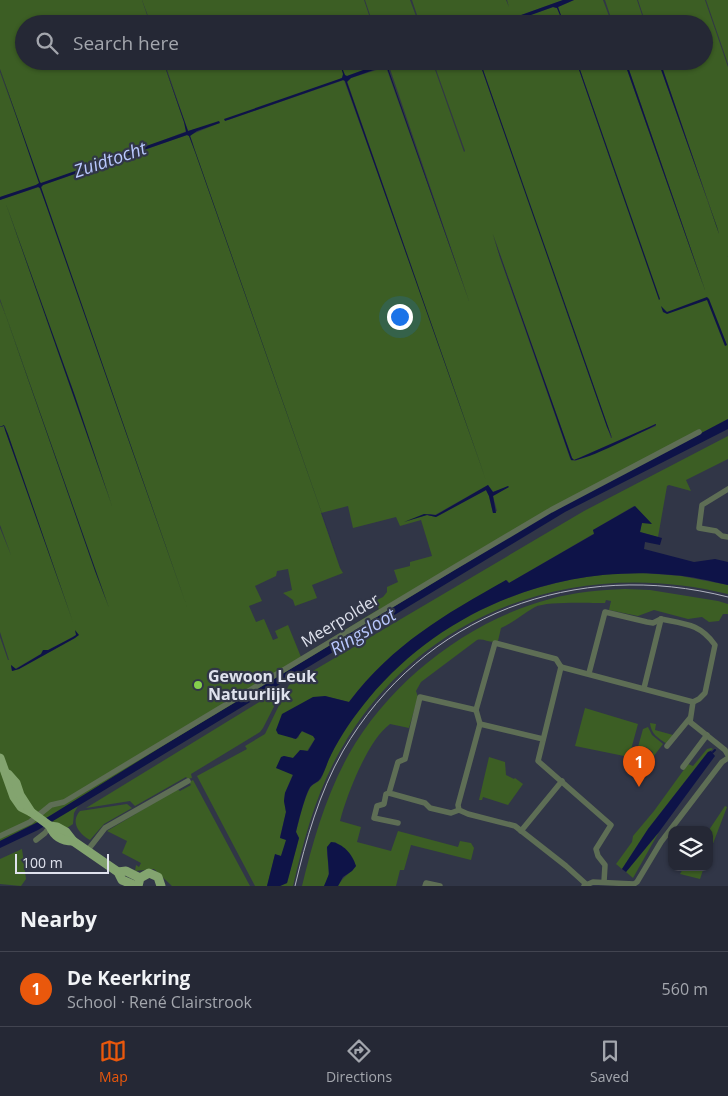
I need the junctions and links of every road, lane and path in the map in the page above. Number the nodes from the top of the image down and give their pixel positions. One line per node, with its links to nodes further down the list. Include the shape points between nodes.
1 (698, 432): 22 (street, Meerpolder, via 543,515 64,802 51,805)
2 (728, 490): 3 (street, via 702,504 699,528 716,530)
3 (728, 537)
4 (661, 620): 6 (street, via 647,622 606,610); 7 (street); 8 (street, via 693,625 716,645 705,693)
5 (561, 667): 6 (street); 9 (street, via 556,659 495,643); 13 (street)
6 (589, 674): 7 (street)
7 (644, 688): 8 (street)
8 (693, 702): 10 (street)
9 (476, 710): 11 (street); 20 (street, via 420,697 405,759 398,762)
10 (690, 718): 12 (street, via 690,722); 14 (street)
11 (480, 724): 13 (street); 21 (street)
12 (707, 735): 15 (street); 17 (street)
13 (543, 739): 19 (street, via 538,761)
14 (667, 746)
15 (728, 756): 30 (street, via 661,842)
16 (0, 758): 22 (main road, via 20,795)
17 (683, 767)
18 (188, 781): 27 (street, via 105,828)
19 (562, 781): 24 (street); 28 (street, via 610,825 596,849 605,865)
20 (389, 793): 21 (street, via 425,803 430,808 451,813); 23 (street, via 384,804 378,806 374,818)
21 (459, 810): 24 (street)
22 (42, 820): 25 (street, Meerpolder); 26 (street, Meerpolder, via 45,833); 27 (main road, via 69,835)
23 (398, 823)
24 (521, 830): 31 (street)
25 (0, 836)
26 (36, 840)
27 (87, 851): 29 (main road, via 118,872 122,880)
28 (604, 882): 30 (street); 31 (street)
29 (138, 883): 32 (main road, via 149,873 160,879)
30 (639, 884)
31 (585, 885)
32 (162, 886)
33 (425, 886): 34 (street, via 426,883)
34 (438, 886)

